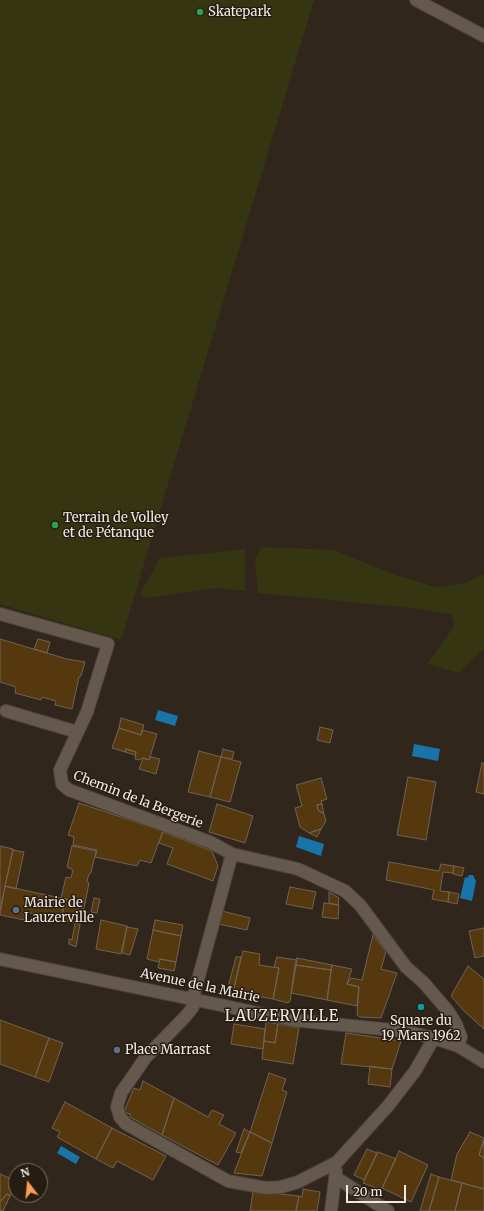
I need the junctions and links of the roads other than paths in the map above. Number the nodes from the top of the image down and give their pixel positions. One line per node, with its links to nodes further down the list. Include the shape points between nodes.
1 (416, 0): 2 (street)
2 (484, 36)
3 (0, 614): 5 (street, Chemin de la Bergerie, via 108,644 87,712)
4 (6, 711): 5 (street)
5 (76, 732): 6 (street, Chemin de la Bergerie, via 60,770 62,784 69,790 210,842)
6 (232, 854): 8 (street); 10 (street, Chemin de la Bergerie, via 298,869 345,891 360,905 406,967 448,1010 461,1037)
7 (0, 959): 8 (street, Avenue de la Mairie)
8 (193, 998): 9 (street, Avenue de la Mairie, via 292,1020 403,1031); 12 (street, via 193,1007 185,1018 146,1057 121,1093 117,1107 120,1117 126,1124 228,1181 249,1186 281,1187 298,1182)
9 (434, 1038): 10 (street, Avenue de la Mairie); 12 (street, via 415,1071 388,1106)
10 (458, 1046): 11 (street, Avenue de la Mairie)
11 (484, 1062)
12 (336, 1162): 13 (street)
13 (335, 1177): 14 (street); 15 (street)
14 (331, 1211)
15 (388, 1211)

